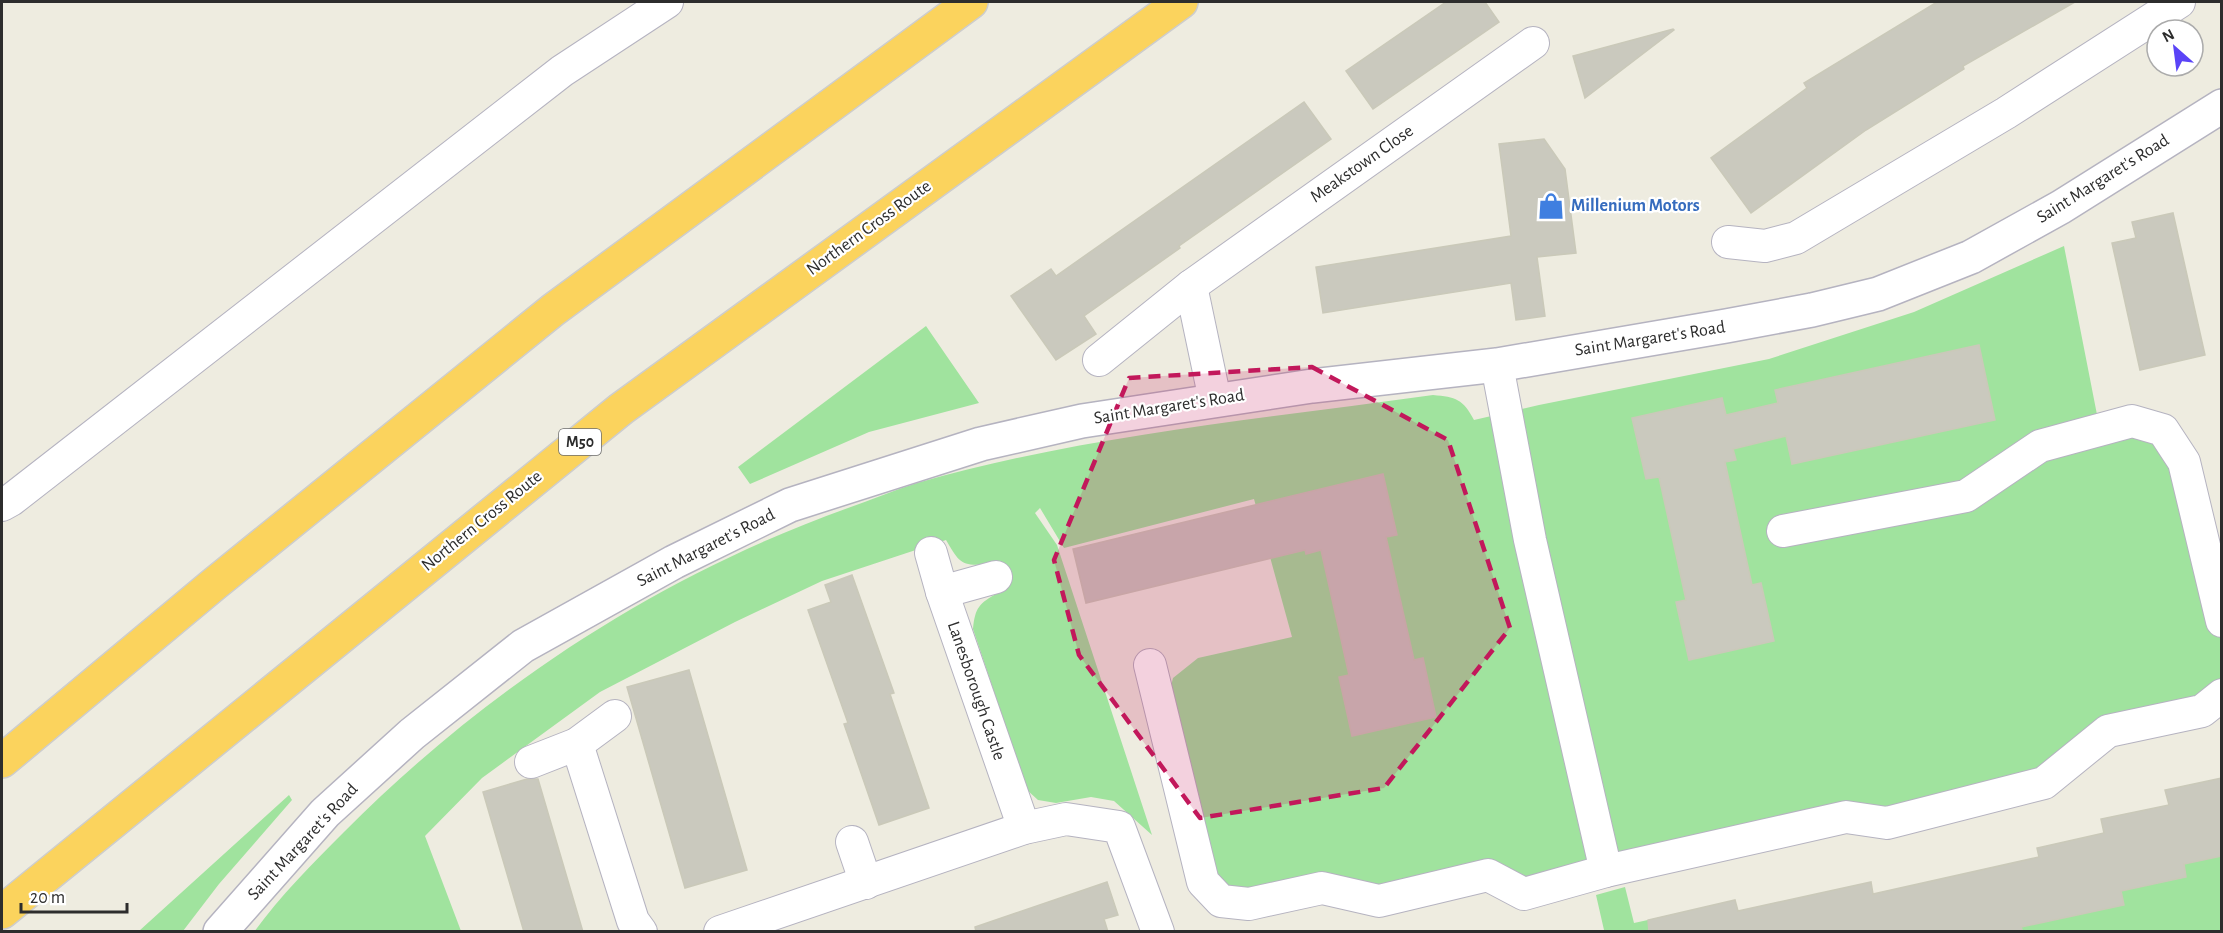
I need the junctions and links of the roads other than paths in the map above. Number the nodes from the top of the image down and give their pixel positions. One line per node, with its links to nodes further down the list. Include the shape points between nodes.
1 (666, 2): 12 (street, via 562,71)
2 (971, 2): 23 (highway, via 554,310)
3 (1181, 2): 29 (highway, Northern Cross Route / M50, via 621,409)
4 (2179, 2): 7 (street, via 1796,238 1765,246)
5 (1533, 43): 8 (street, Meakstown Close)
6 (2222, 106): 10 (main road, Saint Margaret's Road, via 2061,207 1971,257 1878,294 1737,324)
7 (1728, 242)
8 (1191, 286): 9 (street, Meakstown Close); 11 (street)
9 (1099, 360)
10 (1497, 365): 11 (main road, Saint Margaret's Road); 27 (street, via 1530,540)
11 (1215, 400): 30 (main road, Saint Margaret's Road, via 1082,421 981,444 790,505 674,562 523,646 412,734 325,813)
12 (2, 505)
13 (2211, 528): 14 (street, via 2184,462 2163,430 2132,421 2040,446 1966,496); 18 (street)
14 (1783, 531)
15 (931, 553): 17 (street, Lanesborough Castle)
16 (996, 577): 17 (street)
17 (942, 592): 25 (street, Lanesborough Castle)
18 (2222, 621)
19 (1150, 665): 27 (street, via 1203,882 1221,901 1249,904 1322,888 1379,901 1488,875 1524,894)
20 (2222, 695): 27 (street, via 2202,711 2108,731 2044,783 1887,823 1846,817)
21 (615, 717): 22 (street)
22 (577, 744): 24 (street); 31 (street, via 633,921)
23 (2, 761)
24 (531, 762)
25 (1024, 828): 28 (street); 33 (street, via 1066,819 1119,827)
26 (852, 842): 28 (street)
27 (1606, 871)
28 (866, 883): 32 (street)
29 (2, 912)
30 (220, 932)
31 (641, 932)
32 (720, 932)
33 (1158, 932)

